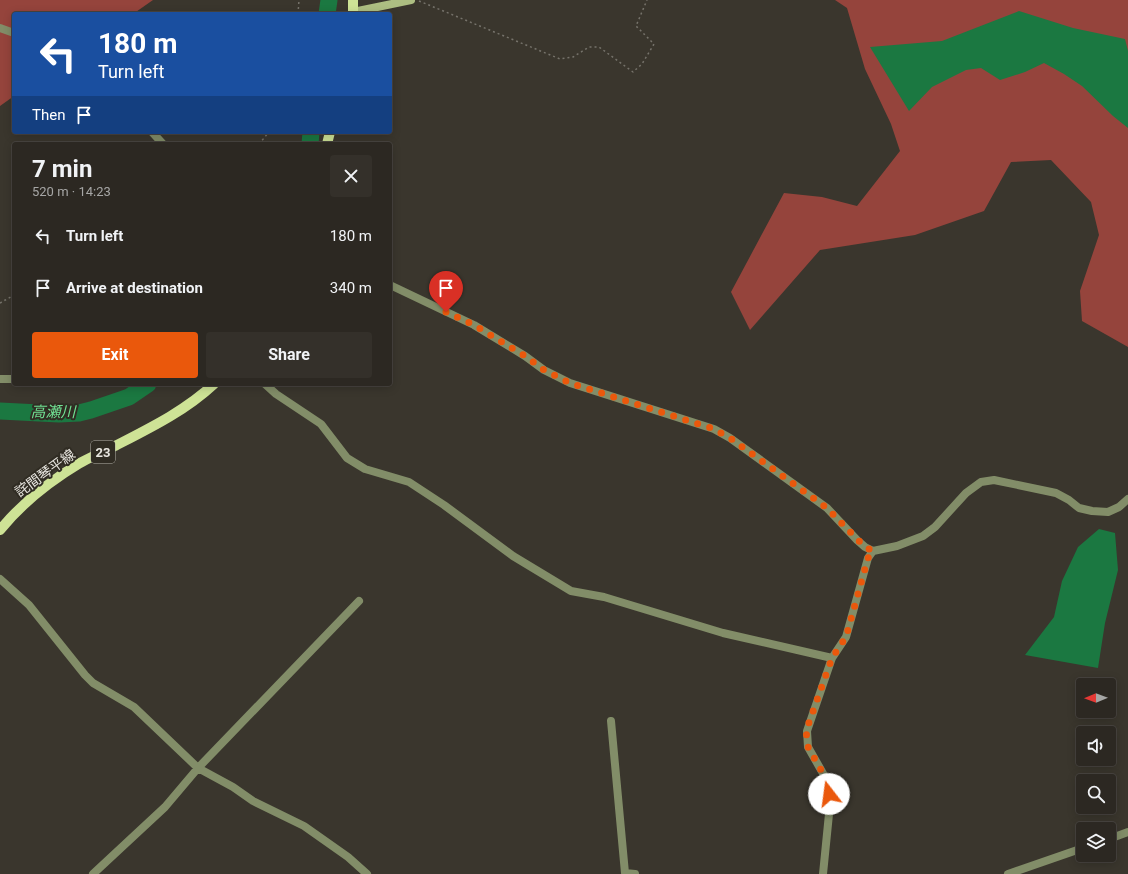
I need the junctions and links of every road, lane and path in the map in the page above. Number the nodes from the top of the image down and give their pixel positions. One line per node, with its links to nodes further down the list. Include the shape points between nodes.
1 (299, 0): 6 (path)
2 (353, 0): 7 (main road)
3 (411, 0): 8 (street)
4 (417, 0): 5 (path, via 560,59 573,57 589,47 599,47 632,72 642,64 654,44 636,26)
5 (647, 0)
6 (298, 12)
7 (353, 12)
8 (357, 12)
9 (0, 28): 10 (street)
10 (12, 32)
11 (154, 134): 13 (street)
12 (267, 134): 14 (path)
13 (161, 142)
14 (261, 142)
15 (392, 286): 24 (street, via 474,325 544,370 570,383 714,429 725,435 827,508 865,547)
16 (12, 296): 17 (path)
17 (0, 304)
18 (0, 379): 19 (street)
19 (12, 379)
20 (212, 386): 23 (main road, 詫間琴平線 / 23, via 186,407 154,427 80,463 40,491)
21 (267, 386): 27 (street, via 321,424 346,458 365,469 409,482 513,556 571,591 604,597 723,633)
22 (1128, 499): 24 (street, via 1108,512 1092,511 1079,508 1056,493 994,480 981,482 966,493 924,536 898,546)
23 (0, 530)
24 (873, 551): 27 (street, via 868,558 846,637)
25 (0, 579): 29 (street, via 29,605 93,683 134,707)
26 (359, 601): 29 (street)
27 (832, 658): 36 (street, via 806,731 808,747 829,784 830,804)
28 (611, 721): 35 (street, via 625,873)
29 (198, 768): 33 (street, via 165,806); 34 (street, via 254,801 304,826 348,856)
30 (1128, 832): 31 (street)
31 (1116, 836)
32 (1076, 850): 37 (street)
33 (93, 874)
34 (367, 874)
35 (636, 874)
36 (823, 874)
37 (1008, 874)

